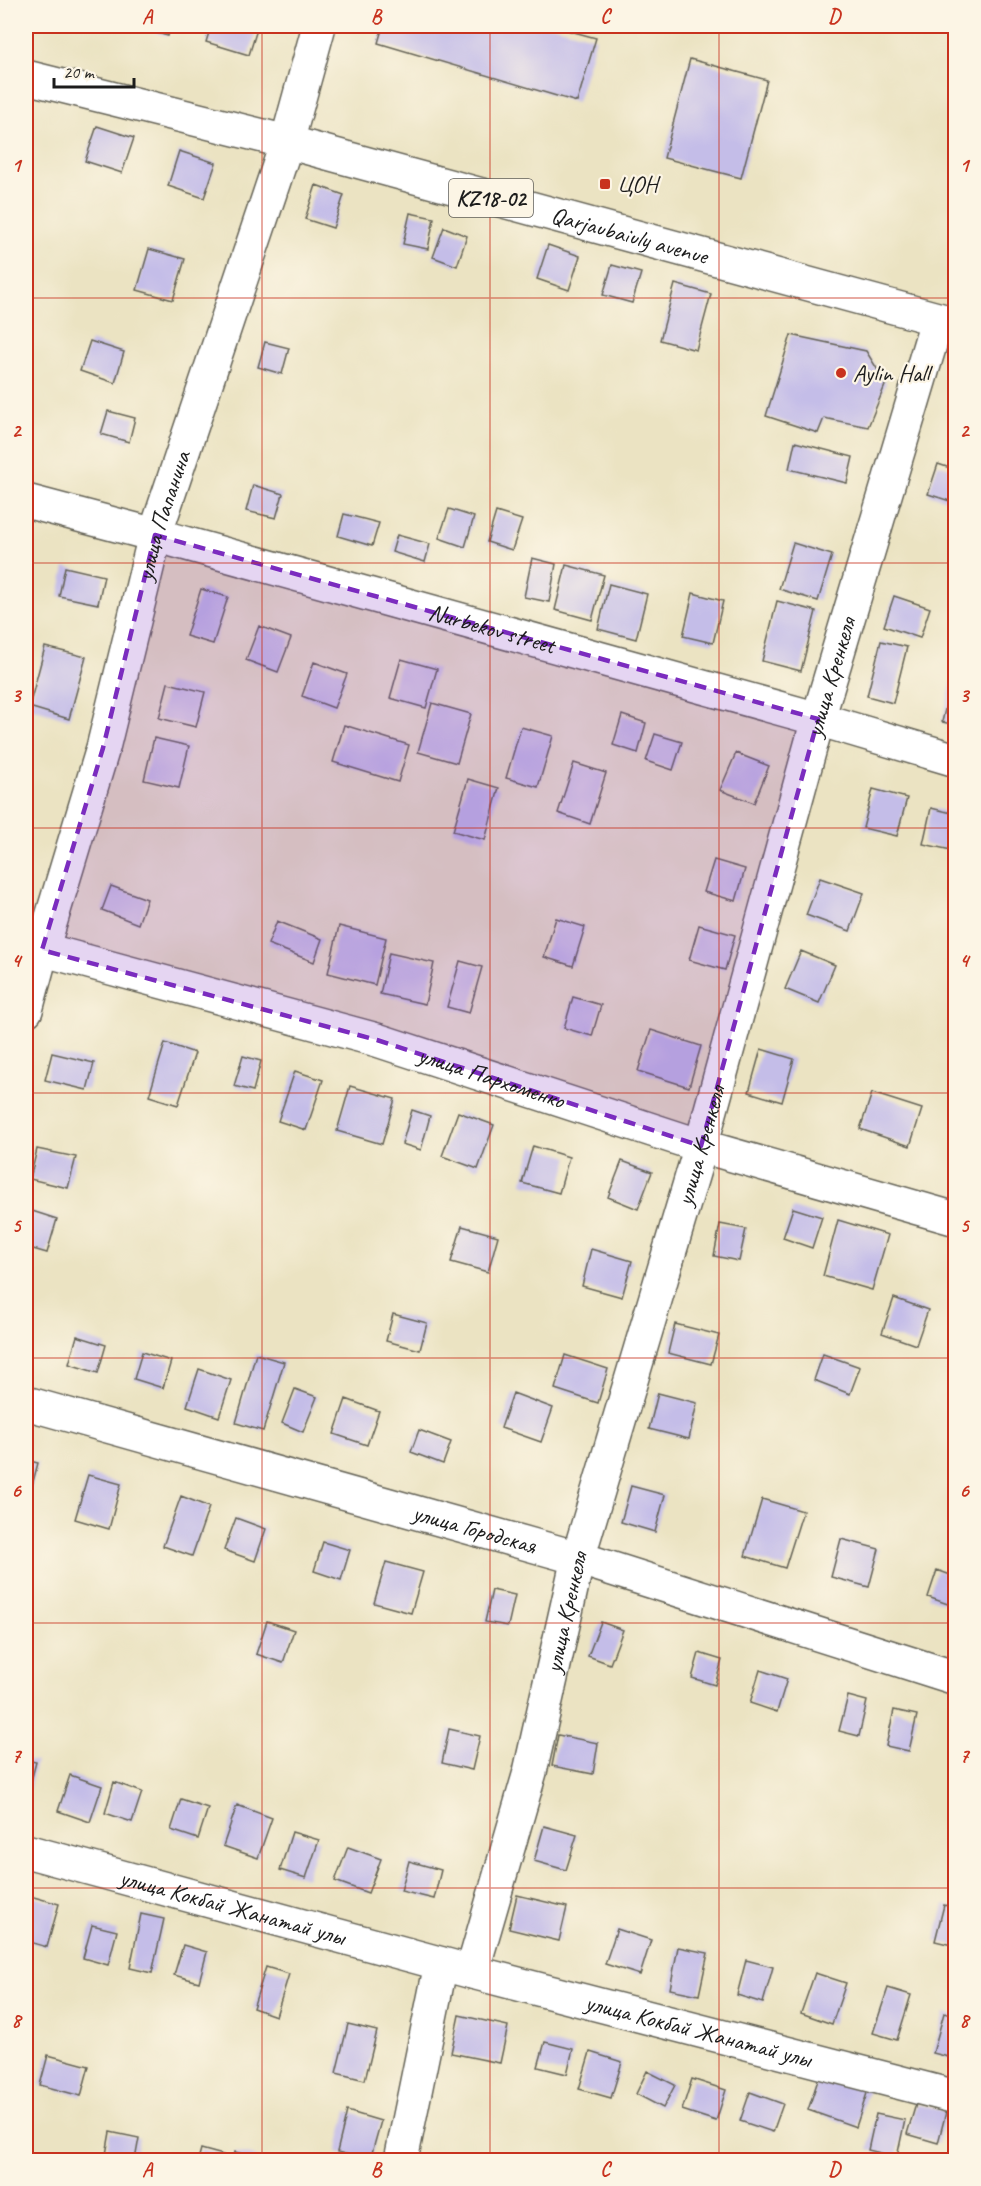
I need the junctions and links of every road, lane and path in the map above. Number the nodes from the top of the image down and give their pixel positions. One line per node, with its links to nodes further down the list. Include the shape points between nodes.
1 (319, 26): 3 (main road, улица Папанина)
2 (26, 77): 3 (main road, Qarjaubaiuly avenue / KZ18-02)
3 (287, 142): 4 (main road, Qarjaubaiuly avenue / KZ18-02); 6 (main road, улица Папанина)
4 (946, 323): 7 (main road, улица Кренкеля)
5 (26, 501): 6 (main road, Nurbekov street)
6 (155, 535): 7 (main road, Nurbekov street); 9 (main road, улица Папанина, via 103,748)
7 (818, 719): 8 (main road, Nurbekov street); 11 (main road, улица Кренкеля)
8 (956, 760)
9 (34, 947): 10 (main road, улица Папанина); 11 (main road, улица Пархоменко, via 377,1040)
10 (26, 1010)
11 (701, 1146): 12 (main road, улица Пархоменко); 14 (main road, улица Кренкеля)
12 (956, 1219)
13 (26, 1403): 14 (main road, улица Городская)
14 (578, 1558): 15 (main road, улица Городская); 18 (main road, улица Кренкеля, via 530,1772)
15 (956, 1678)
16 (26, 1851): 17 (main road, улица Кокбай Жанатай улы)
17 (441, 1964): 18 (main road, улица Кокбай Жанатай улы); 20 (main road)
18 (472, 1972): 19 (main road, улица Кокбай Жанатай улы)
19 (956, 2097)
20 (404, 2150)

